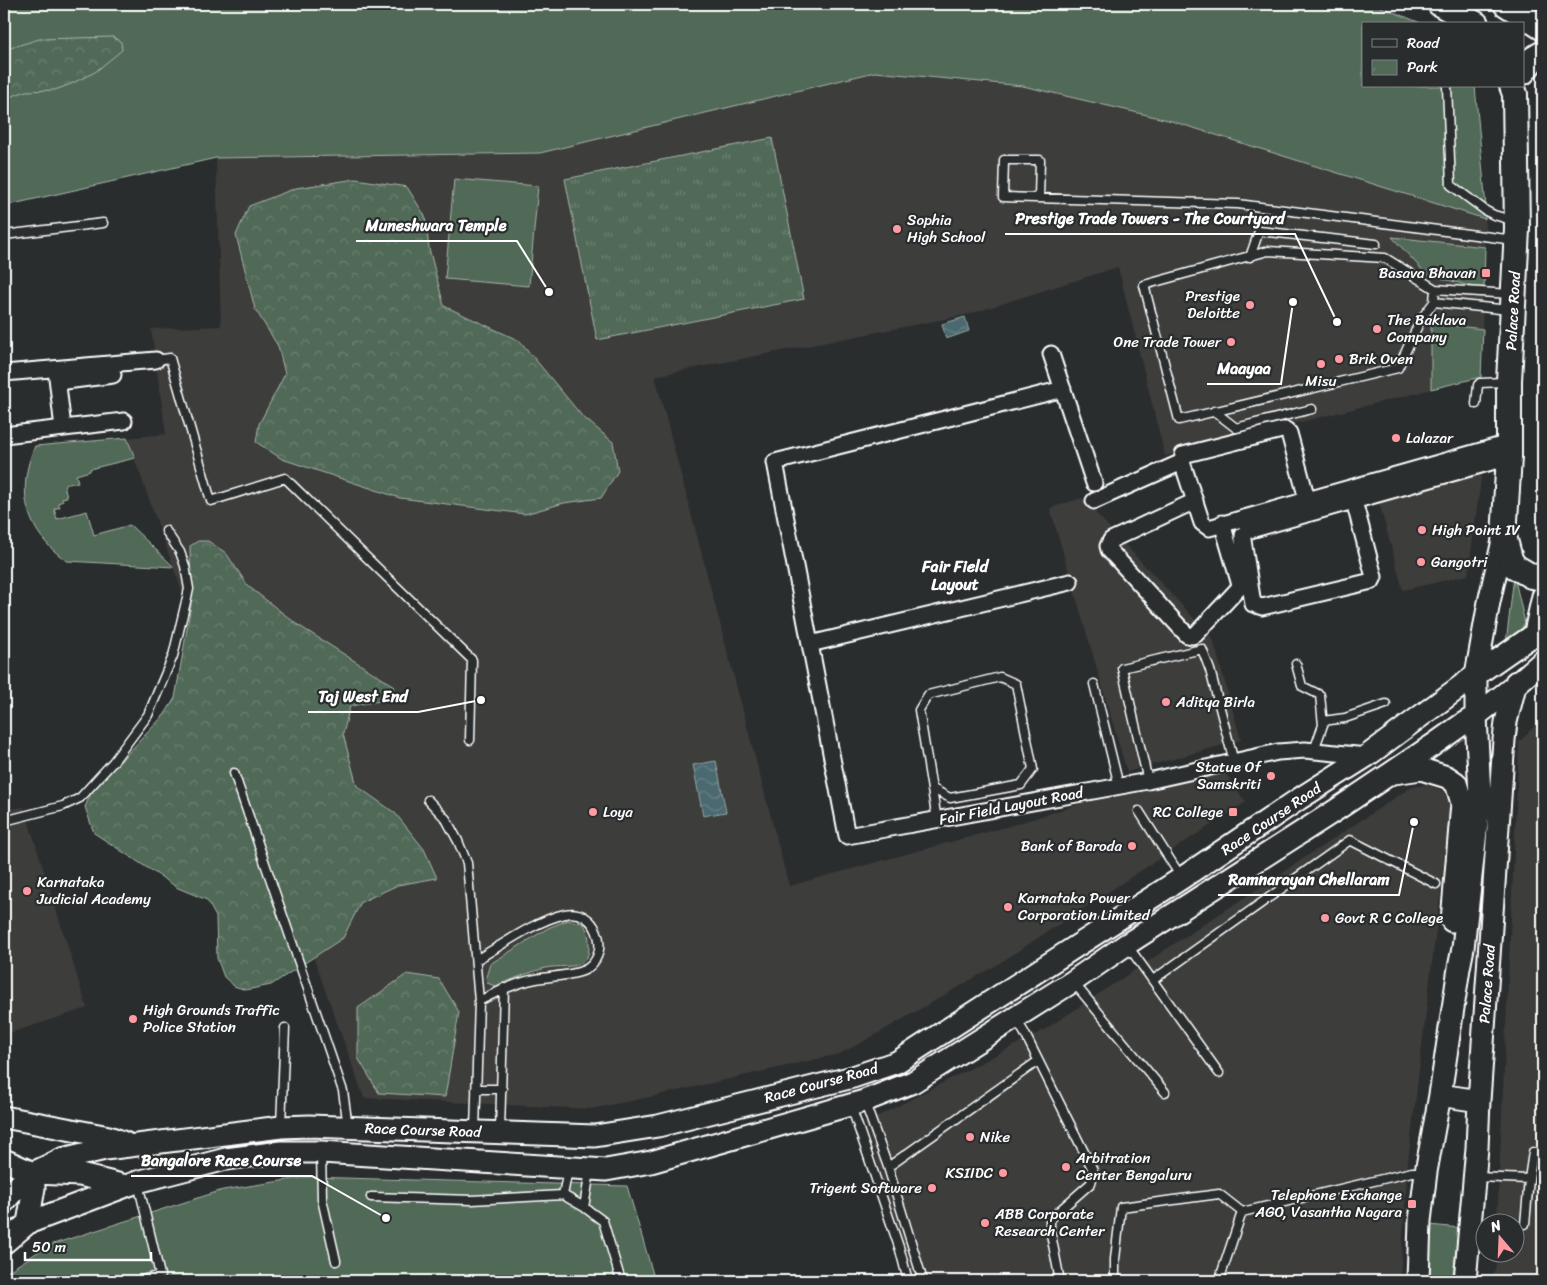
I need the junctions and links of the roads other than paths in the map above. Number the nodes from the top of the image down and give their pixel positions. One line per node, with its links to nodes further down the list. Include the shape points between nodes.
1 (1440, 4): 3 (main road)
2 (1506, 4): 4 (main road)
3 (1475, 17)
4 (1543, 28)
5 (1543, 53): 6 (main road)
6 (1524, 71)
7 (1447, 88): 11 (lane, via 1451,184)
8 (1515, 89): 11 (main road, Palace Road)
9 (1039, 198): 9 (lane, via 1003,197 1004,160 1040,160); 11 (lane, via 1238,204)
10 (103, 223): 12 (lane)
11 (1516, 231): 17 (main road, Palace Road)
12 (4, 235)
13 (1376, 244): 14 (lane, via 1259,231)
14 (1250, 257): 15 (lane, via 1268,252 1385,258); 27 (lane, via 1144,285 1179,420)
15 (1434, 289): 16 (lane); 17 (lane)
16 (1434, 302): 17 (lane); 27 (lane, via 1421,319 1398,368)
17 (1514, 302): 23 (main road, Palace Road)
18 (1051, 354): 24 (street)
19 (156, 360): 21 (street); 54 (lane, via 170,358 211,501 285,478 472,660)
20 (4, 373): 21 (street)
21 (57, 375): 22 (street); 29 (street)
22 (113, 375)
23 (1509, 382): 25 (lane, via 1478,385); 31 (main road, Palace Road)
24 (1063, 389): 33 (street); 45 (street, Fair Field Layout Road, via 775,462)
25 (1476, 404)
26 (1312, 409): 27 (lane, via 1236,428)
27 (1214, 411)
28 (124, 421): 29 (street)
29 (64, 428): 30 (street)
30 (4, 435)
31 (1509, 450): 34 (street); 37 (street); 40 (main road, Palace Road)
32 (1182, 462): 34 (street, via 1187,454 1286,430); 35 (street); 36 (street)
33 (1094, 483)
34 (1307, 499): 38 (street)
35 (1094, 501)
36 (1195, 501): 38 (street, via 1205,527); 38 (street, via 1111,540 1108,546 1187,635 1196,634 1240,585)
37 (1354, 501): 37 (street, via 1247,531 1243,535 1253,604 1262,607 1372,581 1374,577)
38 (1222, 524)
39 (166, 531): 65 (lane, via 180,552 188,589 173,656 148,715 113,762 80,798 63,806)
40 (1504, 536): 41 (main road, Palace Road, via 1514,566 1531,576); 48 (main road, Palace Road)
41 (1543, 578)
42 (1070, 582): 45 (street)
43 (1543, 596): 44 (main road, Palace Road)
44 (1539, 629): 48 (main road, Race Course Road); 50 (main road, Palace Road)
45 (810, 644): 66 (street, Fair Field Layout Road, via 847,836)
46 (1543, 661): 50 (main road, Race Course Road)
47 (1296, 664): 53 (lane, via 1302,686 1320,695)
48 (1476, 675): 52 (main road, Palace Road); 56 (main road, Race Course Road)
49 (1094, 684): 61 (lane)
50 (1513, 687): 52 (main road, Race Course Road); 84 (main road, Palace Road, via 1504,740)
51 (1386, 704): 53 (lane, via 1345,718)
52 (1476, 716): 59 (main road, Race Course Road); 71 (main road, Palace Road, via 1480,795)
53 (1323, 721): 55 (lane)
54 (470, 740)
55 (1314, 750): 56 (street, Fair Field Layout Road); 57 (street, Fair Field Layout Road, via 1278,752)
56 (1367, 756): 67 (main road, Race Course Road)
57 (1234, 762): 60 (street, Fair Field Layout Road); 60 (lane, via 1202,649 1122,668)
58 (234, 773): 88 (lane, via 343,1090)
59 (1390, 774): 69 (main road, Race Course Road); 71 (main road, Palace Road, via 1421,769 1456,783 1462,803 1450,946)
60 (1148, 781): 61 (street, Fair Field Layout Road)
61 (1119, 786): 66 (street, Fair Field Layout Road)
62 (933, 789): 62 (lane, via 919,710 928,695 1000,677 1016,684 1033,769 1022,785 950,798); 66 (lane)
63 (428, 800): 70 (lane, via 446,820 467,863)
64 (1139, 811): 67 (lane)
65 (4, 820)
66 (938, 820)
67 (1182, 878): 90 (main road, Race Course Road, via 897,1062 853,1077 658,1126 595,1136)
68 (1436, 884): 72 (lane, via 1350,840)
69 (1127, 944): 72 (lane); 73 (main road, Race Course Road)
70 (476, 960): 74 (lane, via 540,923 566,913 583,916 596,927 599,952 596,960 583,971); 75 (lane)
71 (1459, 968): 83 (main road, Palace Road)
72 (1153, 980): 79 (lane)
73 (1072, 982): 76 (main road, Race Course Road); 82 (lane)
74 (504, 988): 75 (lane); 81 (lane)
75 (479, 1001): 80 (lane)
76 (1015, 1018): 78 (lane); 85 (main road, Race Course Road, via 913,1082)
77 (286, 1028): 87 (lane)
78 (1038, 1061): 95 (lane); 116 (lane, via 1093,1170 1091,1183 1050,1219)
79 (1219, 1073)
80 (476, 1088): 81 (lane); 89 (lane)
81 (502, 1089): 90 (lane)
82 (1165, 1092)
83 (1440, 1095): 84 (main road); 98 (main road, Palace Road)
84 (1479, 1101): 100 (main road, Palace Road)
85 (858, 1103): 95 (lane); 97 (main road, Race Course Road, via 651,1162 606,1170); 114 (lane)
86 (4, 1116): 91 (main road, via 110,1137)
87 (281, 1127): 88 (main road, Race Course Road); 91 (main road, Race Course Road)
88 (348, 1128): 89 (main road, Race Course Road)
89 (475, 1132): 90 (main road, Race Course Road)
90 (500, 1134)
91 (130, 1145): 99 (main road, Race Course Road, via 62,1159)
92 (321, 1152): 96 (main road, Race Course Road); 102 (main road, Race Course Road, via 281,1152 226,1159); 111 (lane, via 322,1199)
93 (1533, 1152): 101 (lane)
94 (4, 1160): 99 (main road)
95 (888, 1166): 115 (lane)
96 (569, 1167): 97 (main road, Race Course Road); 103 (lane)
97 (590, 1169): 106 (lane)
98 (1426, 1172): 107 (lane, via 1412,1172); 119 (main road, Palace Road)
99 (33, 1173): 102 (main road, Race Course Road, via 80,1175); 105 (main road, Race Course Road); 108 (main road)
100 (1474, 1177): 101 (lane); 120 (main road, Palace Road)
101 (1529, 1179): 109 (lane)
102 (132, 1184): 108 (main road, Race Course Road); 112 (lane, via 160,1275)
103 (563, 1195): 104 (lane, via 472,1200); 106 (lane)
104 (371, 1197)
105 (4, 1202)
106 (584, 1207): 113 (lane, via 603,1221)
107 (1242, 1212): 117 (lane, via 1219,1194 1121,1207); 118 (lane)
108 (28, 1223): 110 (main road, Race Course Road)
109 (1525, 1224)
110 (4, 1243)
111 (336, 1261)
112 (139, 1281)
113 (621, 1281)
114 (908, 1281)
115 (923, 1281)
116 (1060, 1281)
117 (1115, 1281)
118 (1219, 1281)
119 (1418, 1281)
120 (1465, 1281)

